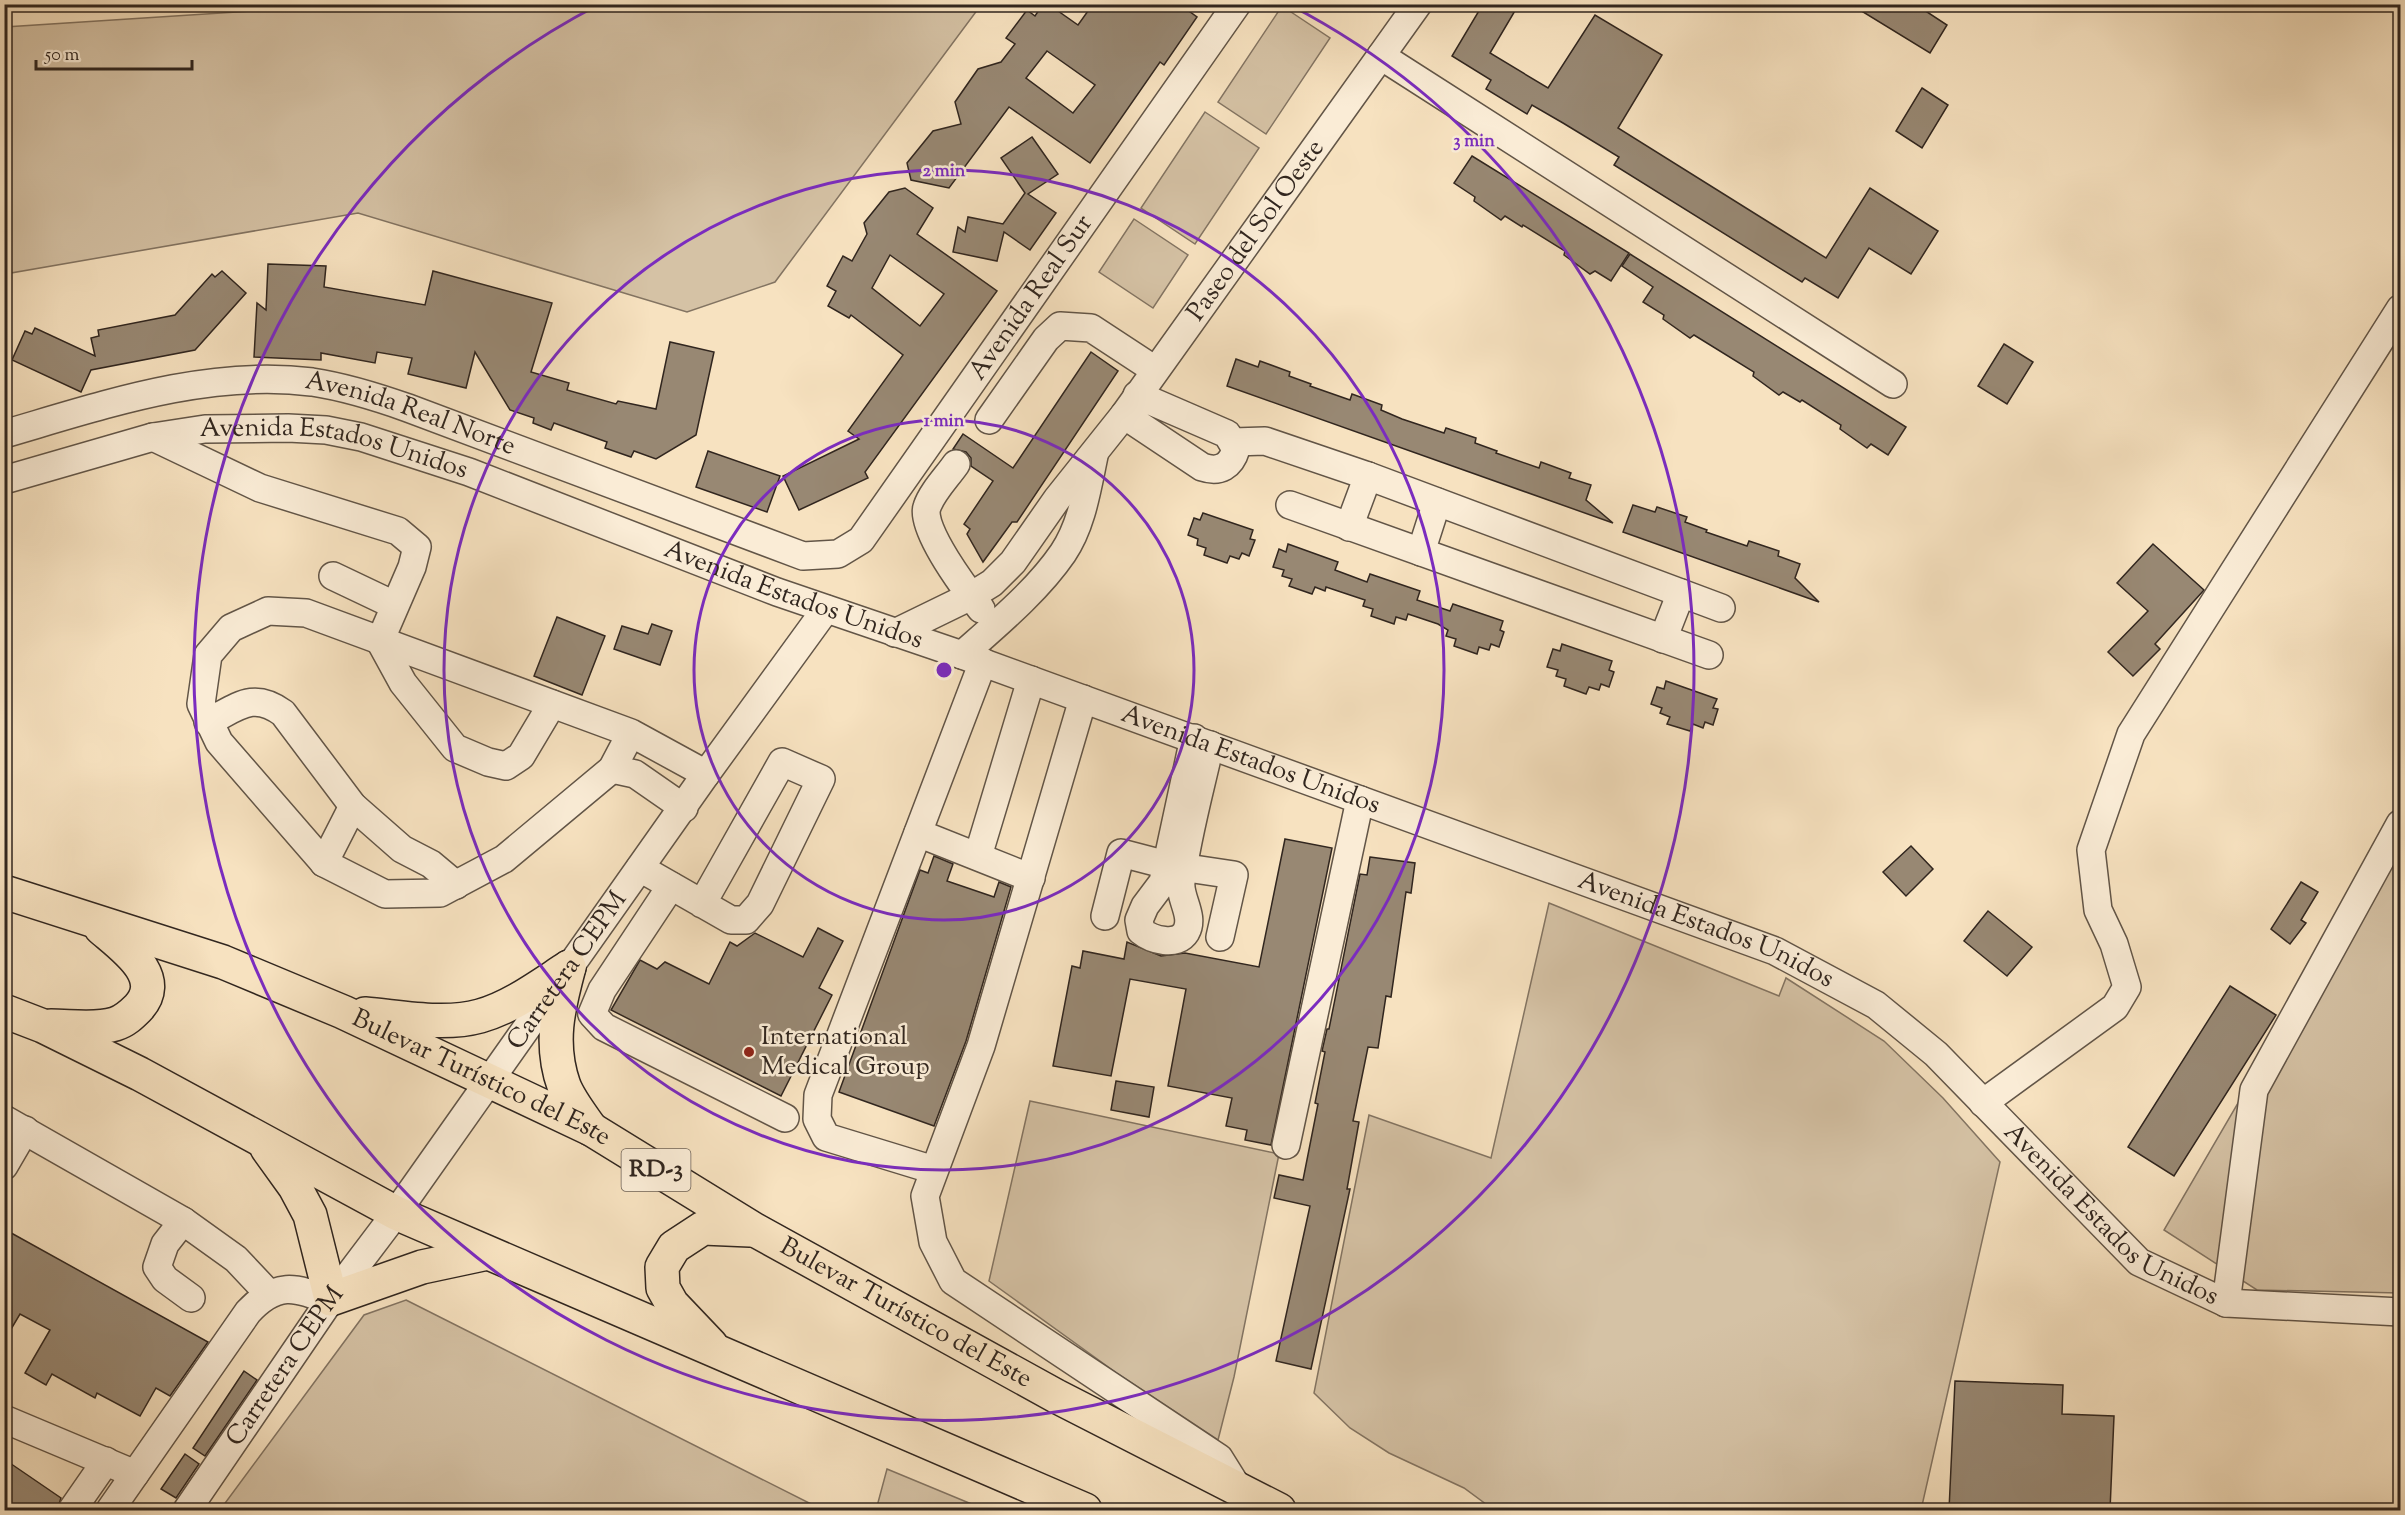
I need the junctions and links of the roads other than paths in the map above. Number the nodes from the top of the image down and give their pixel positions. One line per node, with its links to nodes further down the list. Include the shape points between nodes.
1 (1237, 4): 22 (street, Avenida Real Sur, via 861,540 838,554)
2 (1418, 4): 3 (street, Paseo del Sol Oeste)
3 (1381, 56): 5 (street, Paseo del Sol Oeste); 6 (street)
4 (2400, 309): 67 (street, via 2131,734 2091,850 2098,910 2127,987 2115,1007)
5 (1155, 370): 7 (street, Paseo del Sol Oeste); 8 (street, via 1091,328 1060,326 1046,339)
6 (1893, 384)
7 (1131, 405): 12 (street, via 1227,434); 12 (street, via 1195,464 1212,470 1223,468 1233,459); 13 (street, Paseo del Sol Oeste)
8 (989, 420)
9 (205, 429): 11 (street, Avenida Estados Unidos); 15 (street); 30 (street, Avenida Estados Unidos, via 288,428 361,436 469,472)
10 (4, 434): 22 (street, Avenida Real Norte, via 197,385 261,379 312,382 362,392 408,408)
11 (153, 437): 15 (street); 17 (street, Avenida Estados Unidos)
12 (1233, 442): 16 (street, via 1265,441)
13 (1094, 455): 23 (street, Paseo del Sol Oeste); 25 (street, Paseo del Sol Oeste, via 1085,504 1064,552)
14 (956, 464): 27 (street, via 926,507 925,521)
15 (220, 467): 28 (street, via 260,488 398,531 417,547)
16 (1368, 476): 18 (street); 20 (street)
17 (4, 480)
18 (1437, 502): 21 (street); 26 (street)
19 (1290, 506): 20 (street)
20 (1349, 527): 21 (street)
21 (1421, 552): 33 (street)
22 (803, 556)
23 (1013, 562): 25 (street); 27 (street, Paseo del Sol Oeste, via 992,583)
24 (333, 576): 28 (street)
25 (1038, 582): 31 (street, Paseo del Sol Oeste)
26 (1682, 593): 29 (street); 33 (street)
27 (971, 596): 31 (street); 32 (street, Paseo del Sol Oeste)
28 (394, 605): 34 (street)
29 (1721, 608)
30 (826, 609): 32 (street, Avenida Estados Unidos); 44 (street, Carretera CEPM)
31 (995, 626): 36 (street, Paseo del Sol Oeste)
32 (895, 633): 36 (street, Avenida Estados Unidos)
33 (1663, 639): 35 (street)
34 (380, 640): 39 (street); 39 (street, via 403,683 455,748 488,762 506,766 521,756); 40 (street, via 306,613 268,611 231,628 208,655 201,704)
35 (1709, 655)
36 (973, 658): 37 (street, Avenida Estados Unidos); 49 (street)
37 (1031, 680): 38 (street, Avenida Estados Unidos); 50 (street)
38 (1083, 699): 42 (street, Avenida Estados Unidos); 54 (street)
39 (552, 704): 41 (street)
40 (208, 722): 46 (street, via 255,700 270,703 283,713); 51 (street, via 219,742)
41 (631, 733): 43 (street); 44 (street)
42 (1202, 742): 45 (street, Avenida Estados Unidos); 52 (street)
43 (612, 769): 47 (street, via 635,774); 55 (street, via 504,859)
44 (706, 774): 47 (street, Carretera CEPM)
45 (1360, 800): 67 (street, Avenida Estados Unidos, via 1775,951 1876,1005 1936,1054); 72 (street)
46 (353, 806): 51 (street); 55 (street, via 402,849 431,864)
47 (684, 808): 53 (street, Carretera CEPM)
48 (2400, 824): 82 (street, via 2254,1090)
49 (918, 833): 50 (street); 74 (street, via 818,1095 817,1119 826,1137)
50 (978, 856): 54 (street)
51 (324, 863): 55 (street, via 385,894 440,893)
52 (1176, 866): 59 (street, via 1121,854); 61 (street, via 1234,875)
53 (640, 868): 56 (street); 62 (street, Carretera CEPM)
54 (1031, 878): 74 (street, via 981,1046)
55 (456, 885)
56 (671, 886): 58 (street); 68 (street, via 602,990 592,1014 604,1027)
57 (4, 892): 60 (highway, Bulevar Turístico del Este / RD-3)
58 (702, 904): 58 (street, via 782,762 821,779 760,904 746,920 731,920)
59 (1105, 916)
60 (91, 919): 64 (highway, Bulevar Turístico del Este / RD-3, via 223,962); 65 (highway, via 140,964 147,978 142,1003 114,1025)
61 (1220, 937)
62 (568, 967): 64 (highway, via 526,995 479,1016 435,1020); 66 (street, Carretera CEPM); 70 (highway, via 555,1018 556,1052 564,1087)
63 (4, 1011): 65 (highway)
64 (343, 1012): 66 (highway, Bulevar Turístico del Este / RD-3)
65 (43, 1026): 71 (highway)
66 (489, 1081): 70 (highway, Bulevar Turístico del Este / RD-3); 75 (street, Carretera CEPM)
67 (1983, 1103): 82 (street, Avenida Estados Unidos, via 2139,1262)
68 (785, 1118)
69 (15, 1125): 73 (street); 76 (street)
70 (591, 1129): 77 (highway, Bulevar Turístico del Este / RD-3)
71 (262, 1142): 75 (highway); 81 (highway, via 296,1187 310,1215)
72 (1286, 1145)
73 (4, 1166)
74 (934, 1170): 88 (street, via 925,1196 933,1242 953,1281 1219,1458)
75 (396, 1214): 78 (highway); 81 (street, Carretera CEPM)
76 (183, 1221): 79 (street, via 236,1259); 80 (street, via 165,1244 157,1267 165,1279)
77 (755, 1230): 84 (highway, via 703,1228 674,1247 662,1267 663,1288 672,1304); 88 (highway, Bulevar Turístico del Este / RD-3, via 1056,1396)
78 (483, 1254): 81 (highway, via 422,1267); 84 (highway)
79 (269, 1294): 81 (street, via 299,1288); 87 (street, via 248,1312)
80 (191, 1298)
81 (330, 1300): 91 (street, Carretera CEPM)
82 (2226, 1303): 83 (street, Avenida Estados Unidos)
83 (2400, 1312)
84 (720, 1355): 92 (highway)
85 (4, 1419): 86 (street)
86 (106, 1461): 87 (street); 89 (street)
87 (135, 1474): 90 (street)
88 (1239, 1490): 93 (highway, Bulevar Turístico del Este / RD-3)
89 (72, 1510)
90 (110, 1510)
91 (187, 1510)
92 (1085, 1510)
93 (1279, 1510)

